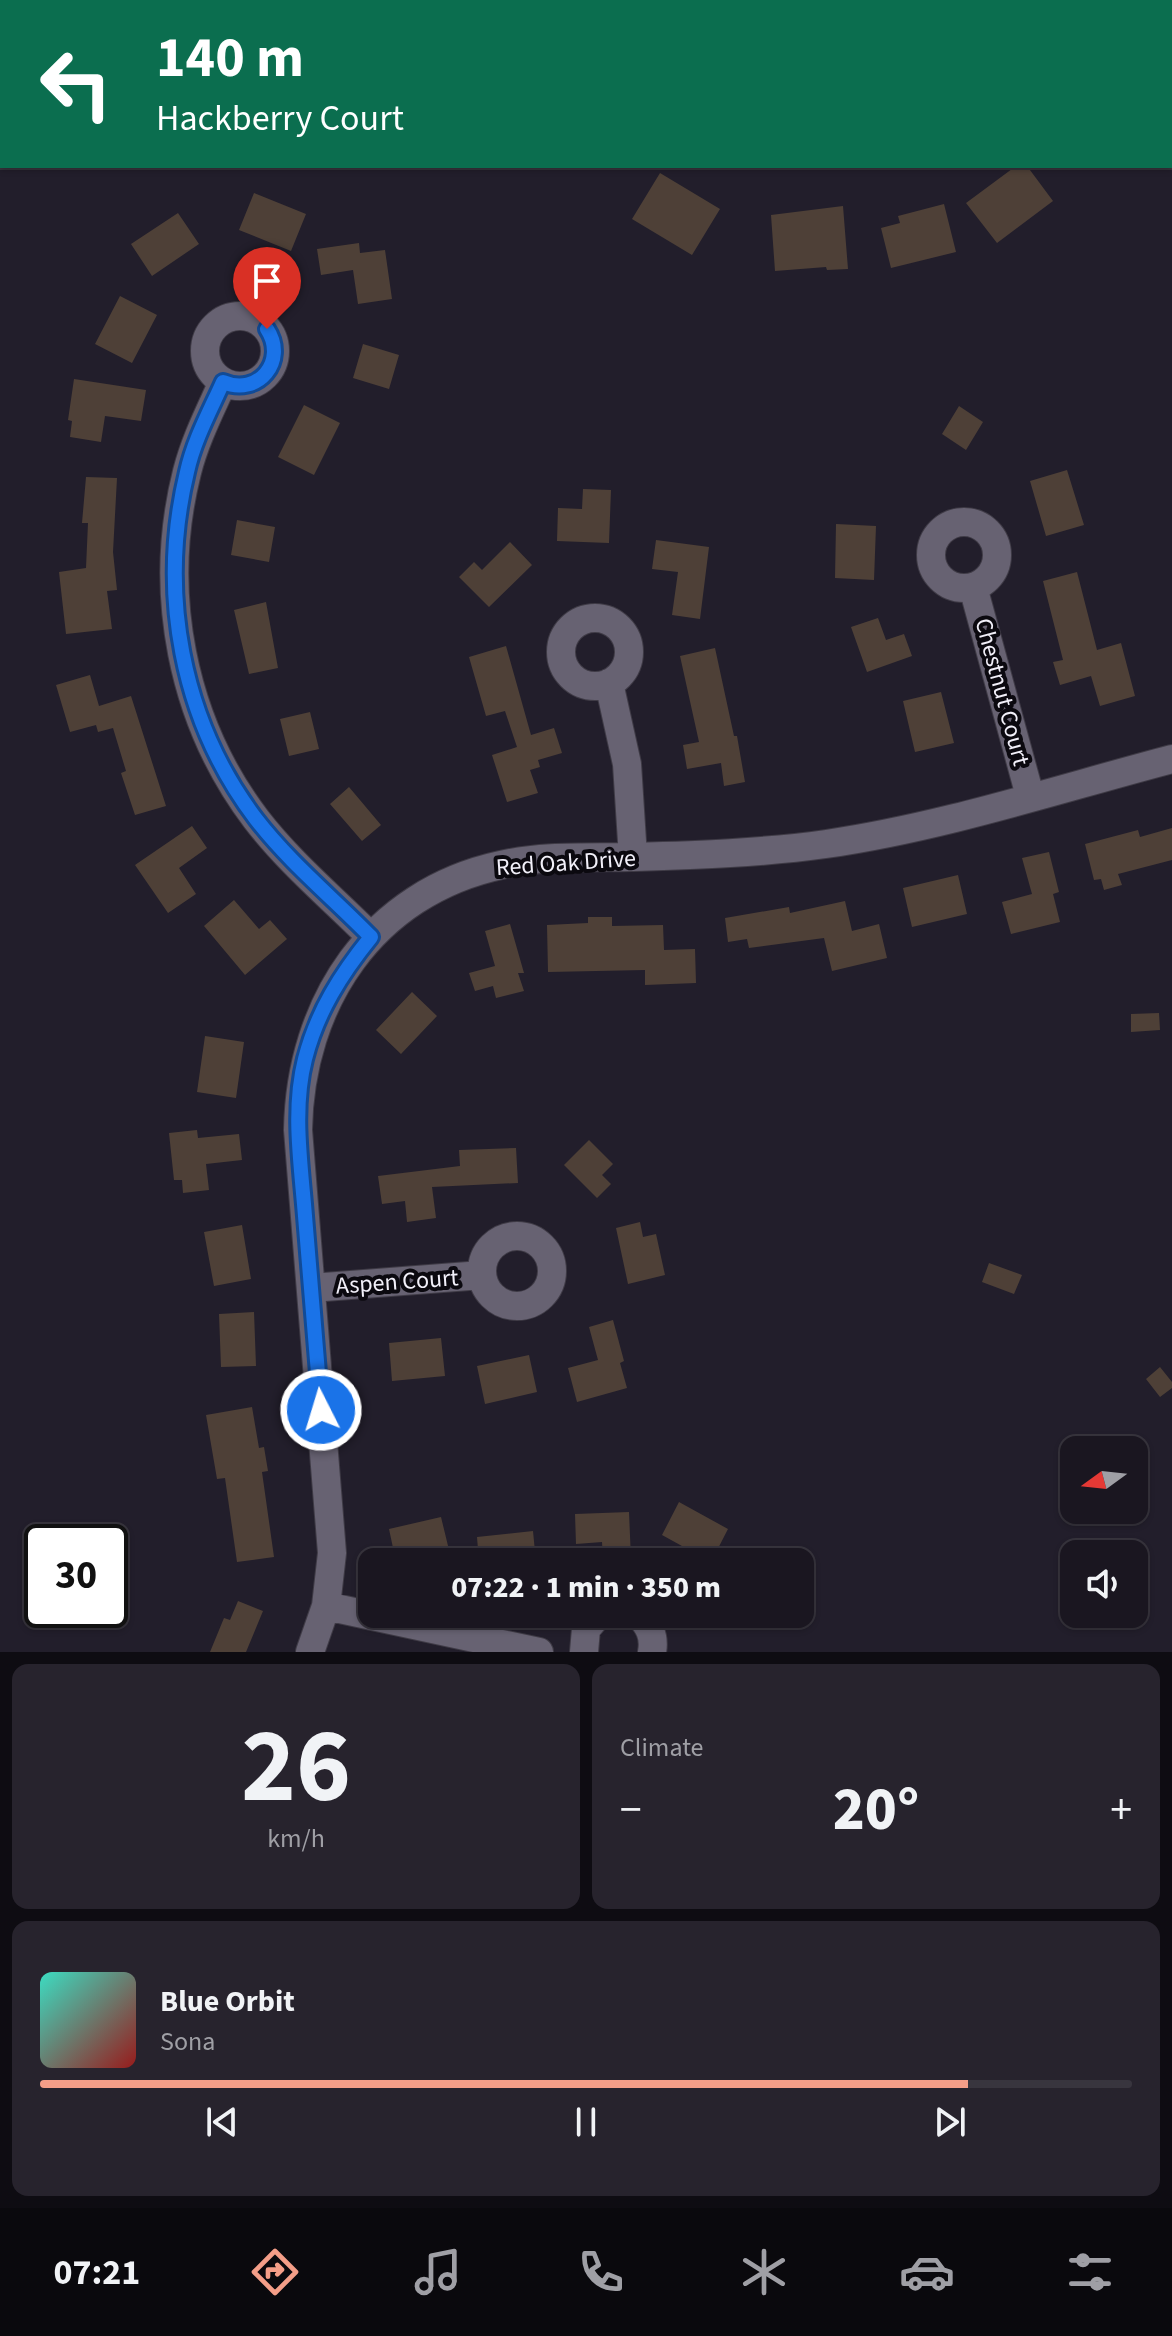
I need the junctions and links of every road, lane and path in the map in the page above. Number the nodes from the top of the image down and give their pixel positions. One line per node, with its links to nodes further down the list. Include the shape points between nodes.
1 (223, 382): 7 (street, via 197,439 178,517 174,584 185,670 200,717 241,798 281,847)
2 (973, 587): 5 (street, Chestnut Court)
3 (609, 683): 6 (street, via 627,764)
4 (1172, 759): 5 (street, Red Oak Drive)
5 (1030, 796): 6 (street, Red Oak Drive, via 827,844)
6 (633, 857): 7 (street, Red Oak Drive, via 530,861 475,872 426,895)
7 (371, 937): 9 (street, Red Oak Drive, via 323,1007 300,1081 298,1130)
8 (482, 1275): 9 (street, Aspen Court)
9 (311, 1288): 10 (street, Red Oak Drive, via 332,1542)
10 (326, 1606): 14 (street, Red Oak Drive); 15 (street)
11 (587, 1628): 13 (street)
12 (649, 1628): 16 (street)
13 (574, 1650)
14 (310, 1652)
15 (539, 1652)
16 (652, 1652)

